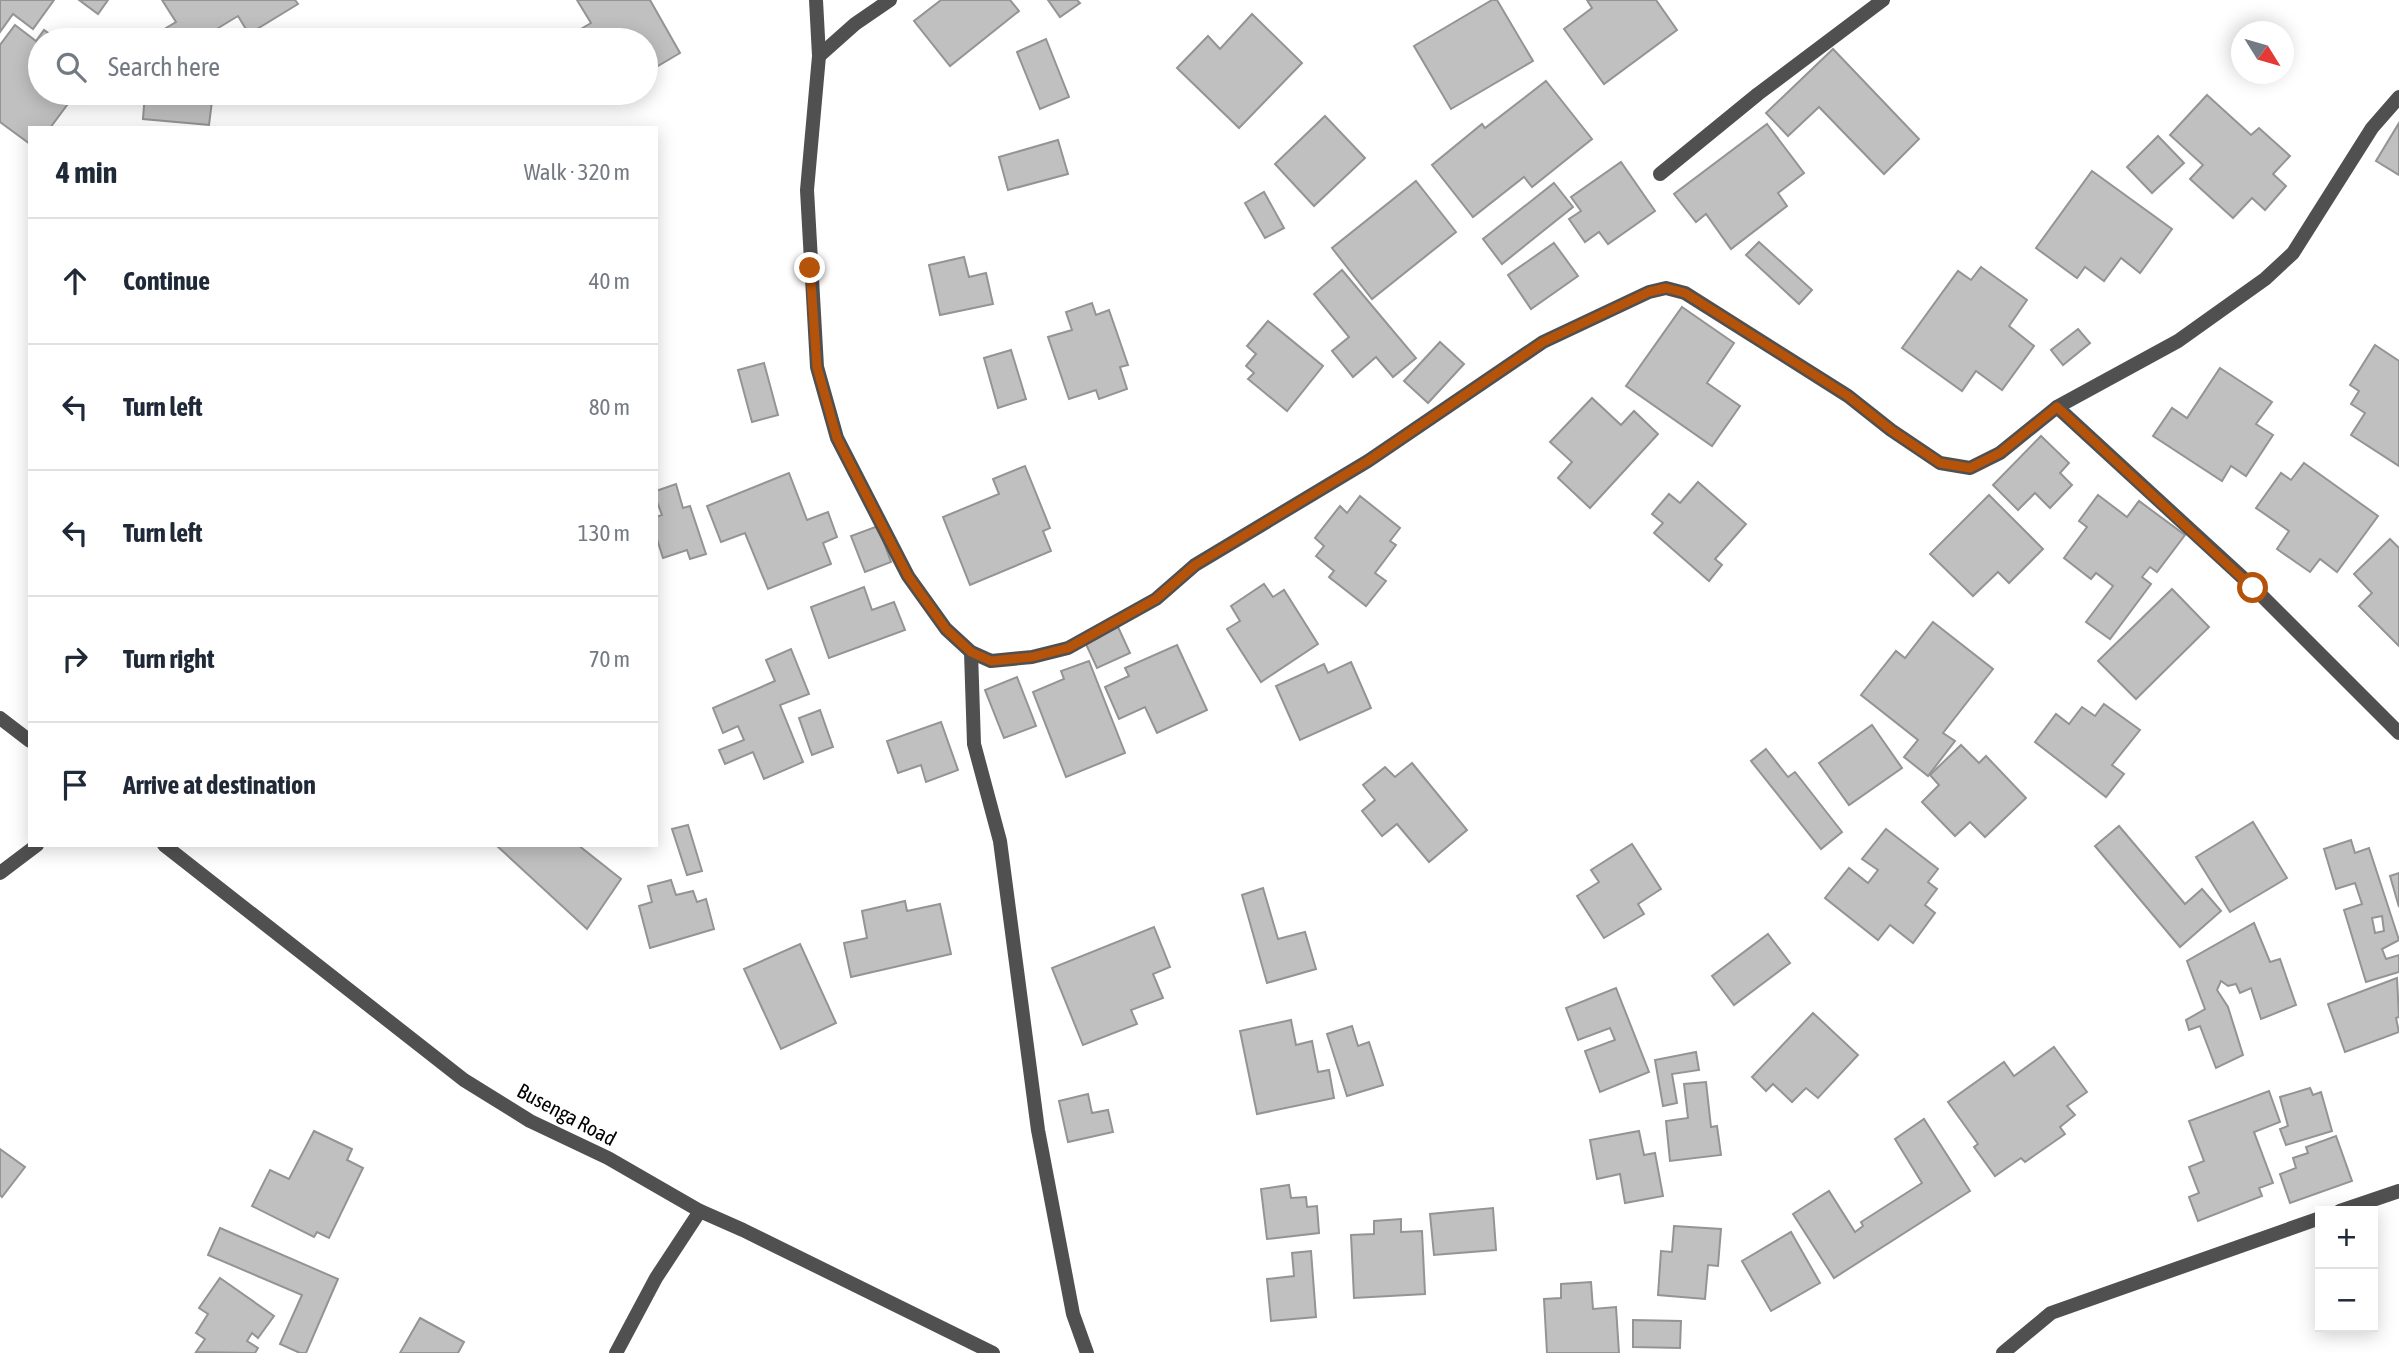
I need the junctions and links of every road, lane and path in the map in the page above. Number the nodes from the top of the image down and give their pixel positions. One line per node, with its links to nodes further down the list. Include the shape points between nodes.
1 (816, 0): 4 (street)
2 (890, 0): 4 (street)
3 (1883, 0): 6 (street)
4 (819, 56): 8 (street, via 807,190 817,367 837,438 908,576 946,629)
5 (2399, 97): 7 (street, via 2372,128 2293,253 2265,279 2178,341)
6 (1660, 174)
7 (2057, 407): 8 (street, via 2000,453 1970,468 1940,463 1848,396 1685,293 1666,288 1543,342 1368,461 1195,565 1156,599 1068,648 991,661); 10 (street, via 2253,588)
8 (971, 652): 21 (street, via 974,744 1000,841 1038,1130 1073,1314)
9 (0, 718): 11 (street)
10 (2399, 733)
11 (28, 739)
12 (34, 847): 14 (street)
13 (167, 847): 17 (street, Busenga Road, via 464,1080 530,1121 608,1158)
14 (0, 873)
15 (2399, 1191): 16 (street)
16 (2355, 1206)
17 (701, 1211): 19 (street, via 656,1279); 20 (street, Busenga Road)
18 (2315, 1220): 22 (street, via 2051,1313)
19 (616, 1353)
20 (993, 1353)
21 (1087, 1353)
22 (2003, 1353)

